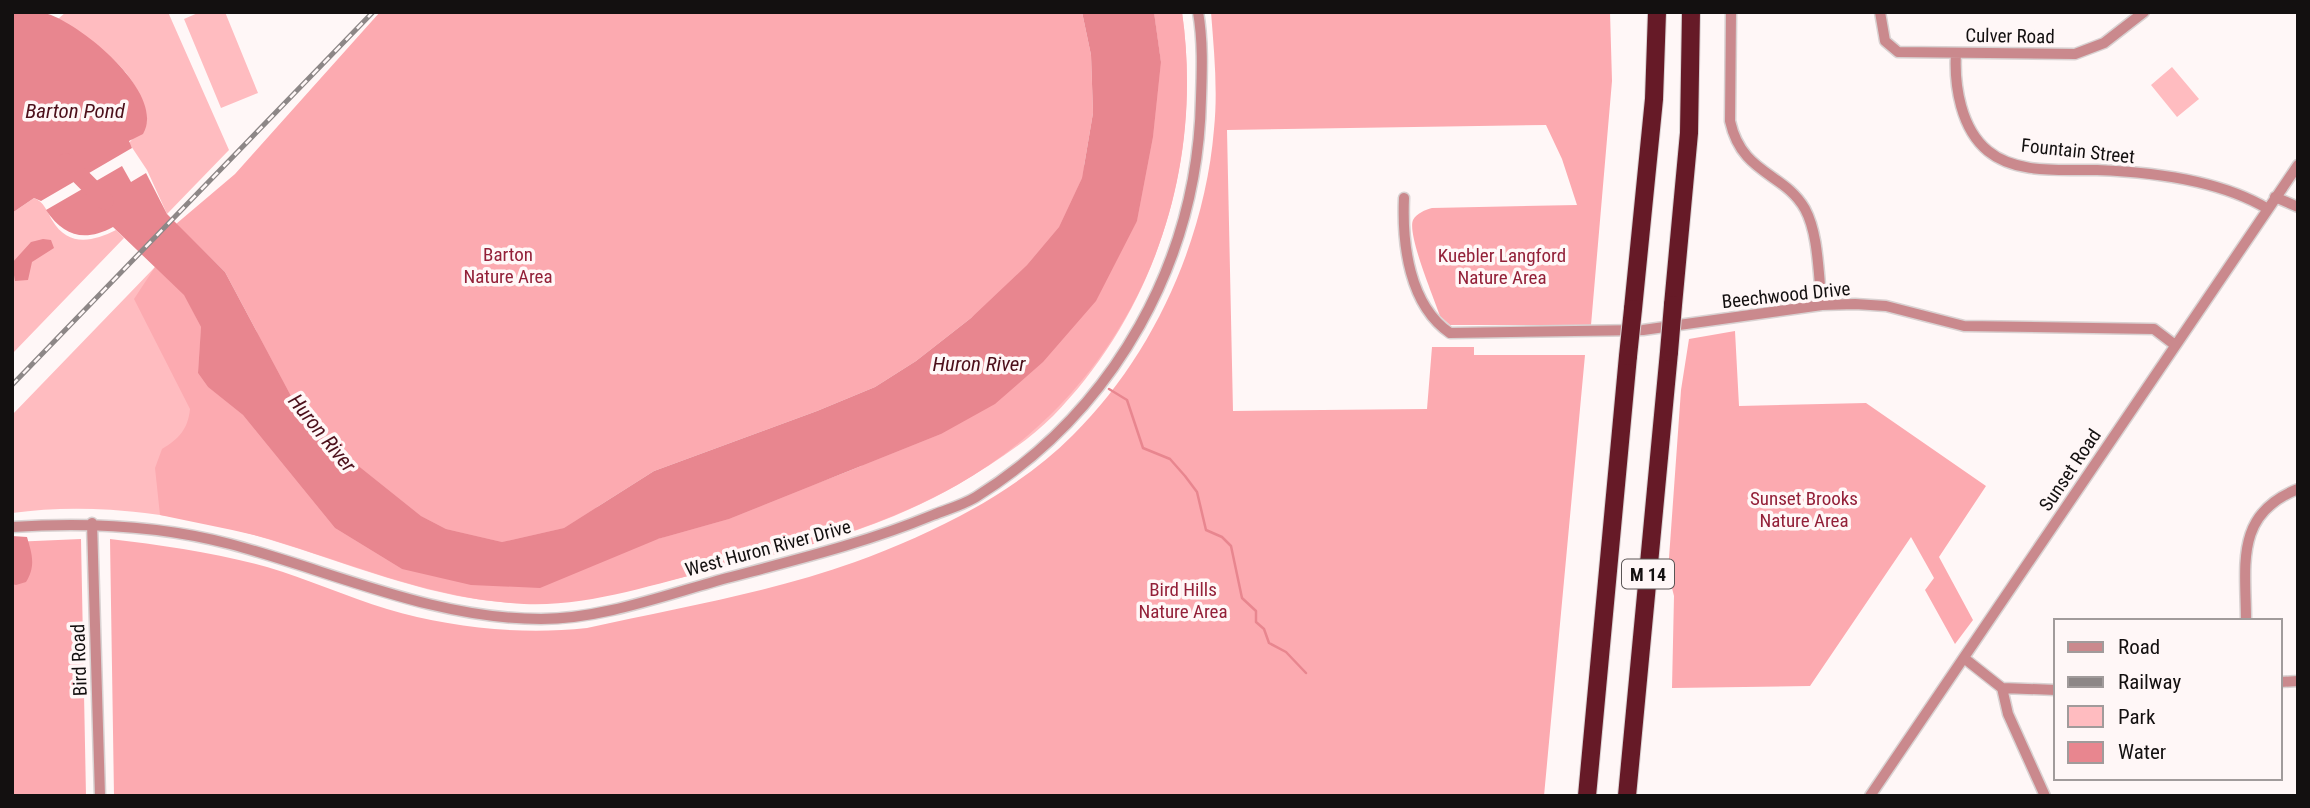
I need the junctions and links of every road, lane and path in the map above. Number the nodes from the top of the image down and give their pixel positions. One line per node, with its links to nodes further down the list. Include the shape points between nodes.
1 (1198, 12): 16 (street, West Huron River Drive, via 1202,60 1196,162 1171,260 1149,312 1090,402 1019,467 973,499 891,533 607,610 541,619 416,601 205,538)
2 (1657, 12): 23 (highway, M 14, bridge, via 1654,99)
3 (1691, 12): 24 (highway, M 14, bridge, via 1689,133)
4 (1731, 12): 13 (street, via 1730,121 1734,135 1751,162 1796,197 1806,211)
5 (2144, 12): 7 (street, Culver Road, via 2104,43 2075,54)
6 (1880, 18): 7 (street, Culver Road, via 1885,41 1898,52)
7 (1956, 53): 12 (street, Fountain Street, via 1960,106 1989,152 2013,163 2050,170 2100,170 2181,180 2248,196)
8 (2298, 164): 9 (street, Sunset Road)
9 (2276, 197): 11 (street); 12 (street, Sunset Road)
10 (1404, 198): 13 (street, Beechwood Drive, via 1406,256 1422,303 1450,333 1643,330)
11 (2298, 207)
12 (2268, 209): 14 (street, Sunset Road)
13 (1822, 304): 14 (street, Beechwood Drive, via 1886,306 1964,326 2154,329)
14 (2175, 345): 19 (street, Sunset Road)
15 (2298, 489): 18 (street, via 2270,505 2251,528 2246,544)
16 (92, 523): 17 (street, West Huron River Drive); 22 (street, Bird Road)
17 (12, 527)
18 (2246, 619)
19 (1964, 658): 20 (street); 25 (street, Sunset Road)
20 (2002, 688): 21 (street); 26 (street, via 2008,714)
21 (2054, 690)
22 (100, 796)
23 (1587, 796)
24 (1627, 796)
25 (1870, 796)
26 (2045, 796)

